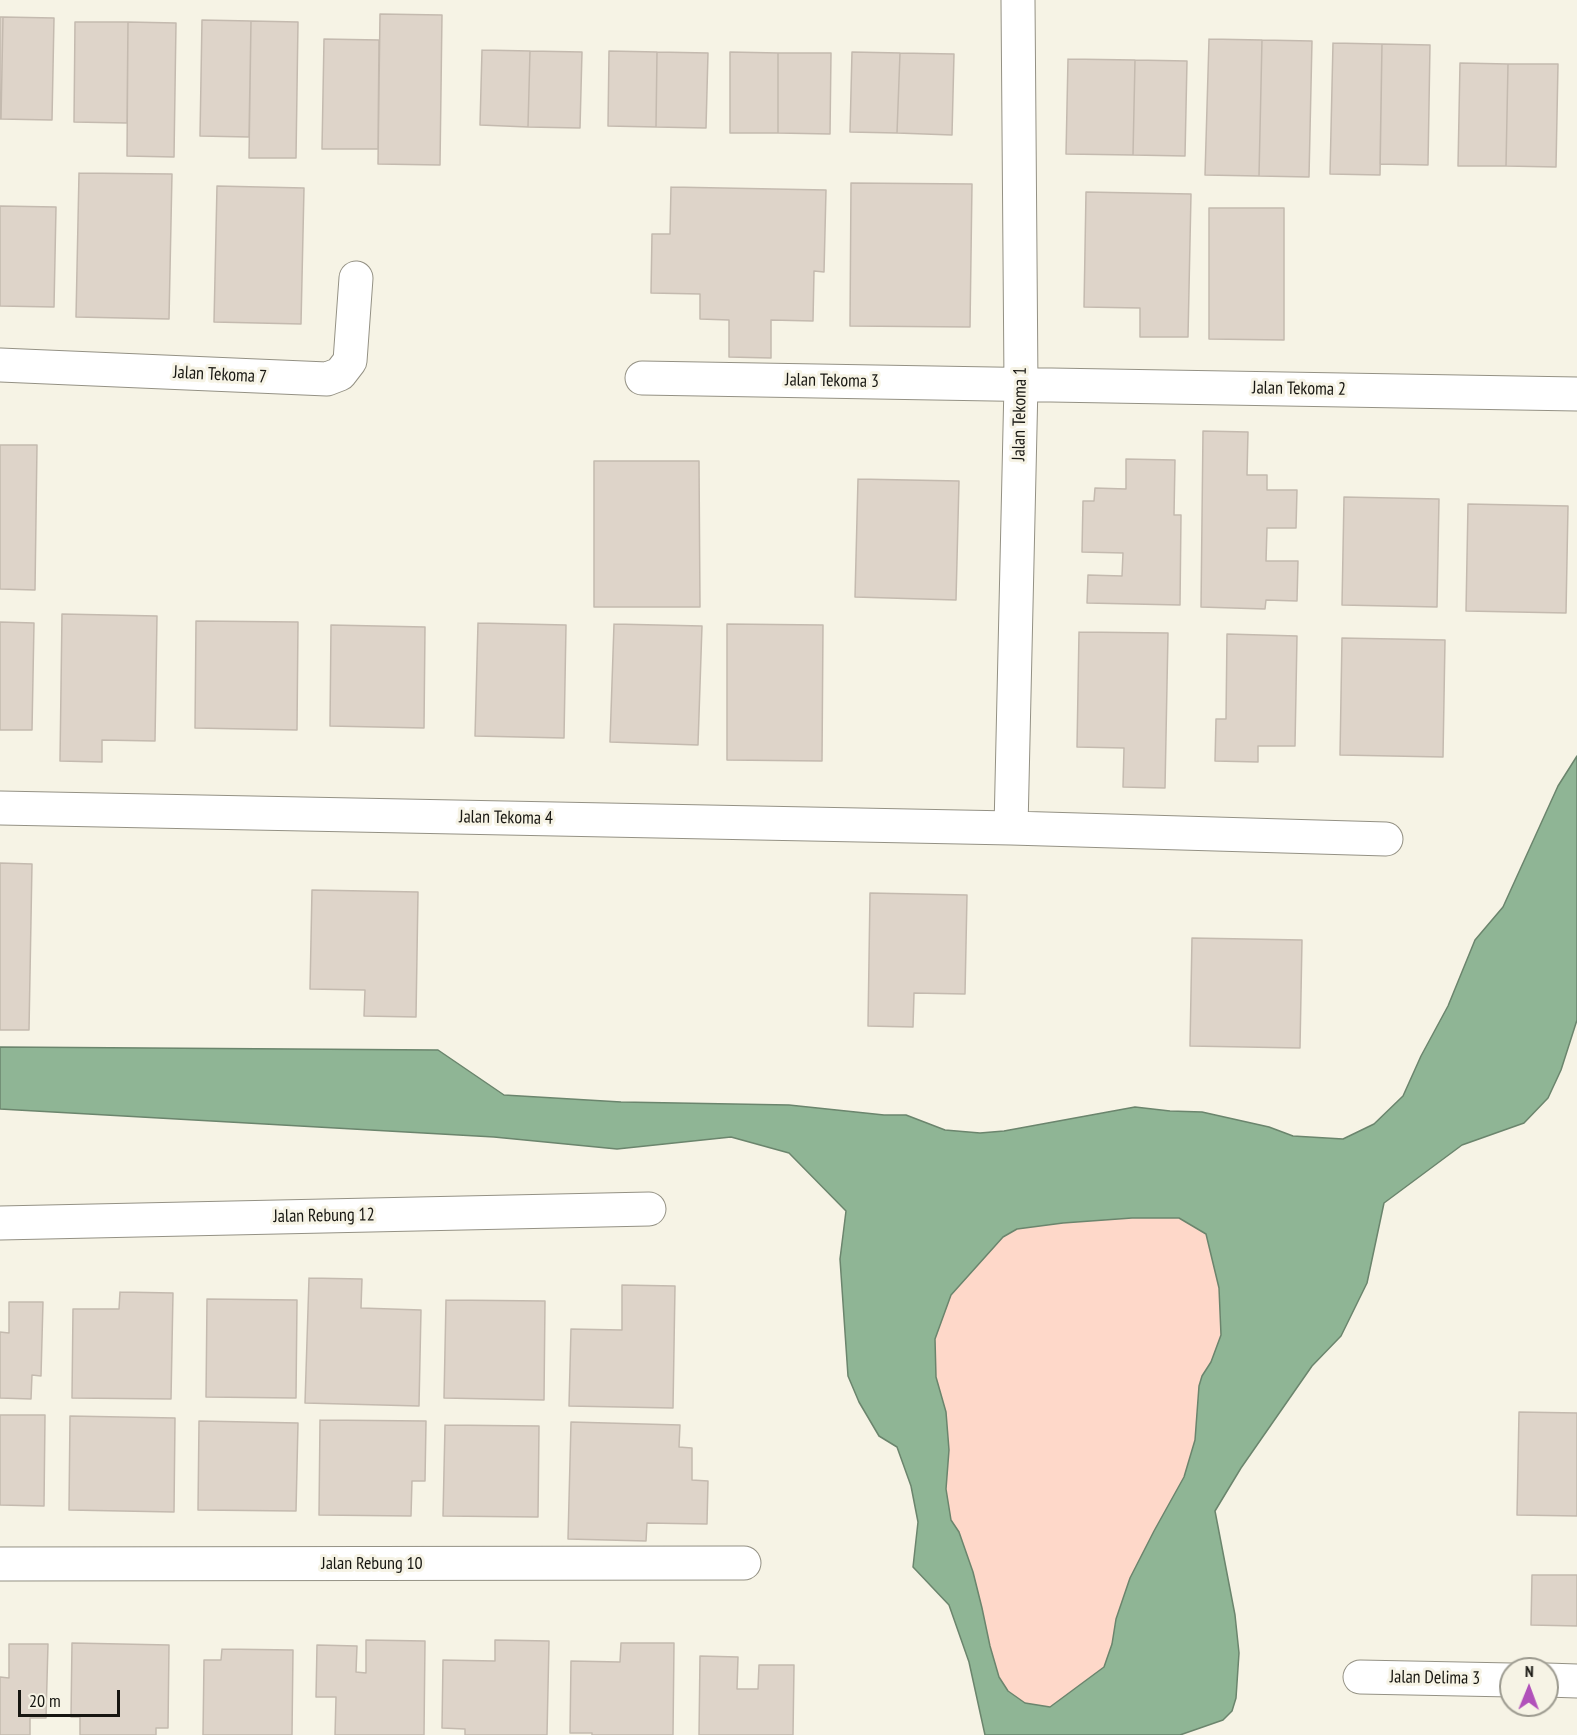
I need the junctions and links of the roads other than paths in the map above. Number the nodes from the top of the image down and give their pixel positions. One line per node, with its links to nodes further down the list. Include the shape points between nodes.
1 (1018, 0): 5 (street, Jalan Tekoma 1)
2 (356, 278): 3 (street, Jalan Tekoma 7, via 350,361 340,374 327,380)
3 (0, 365)
4 (642, 378): 5 (street, Jalan Tekoma 3)
5 (1021, 384): 6 (street, Jalan Tekoma 2); 8 (street, Jalan Tekoma 1)
6 (1577, 394)
7 (0, 808): 8 (street, Jalan Tekoma 4)
8 (1011, 828): 9 (street, Jalan Tekoma 4)
9 (1386, 838)
10 (649, 1209): 11 (street, Jalan Rebung 12)
11 (0, 1223)
12 (744, 1563): 13 (street, Jalan Rebung 10)
13 (0, 1564)
14 (1360, 1677): 15 (street, Jalan Delima 3)
15 (1499, 1680)
16 (1559, 1680): 17 (street)
17 (1577, 1681)

